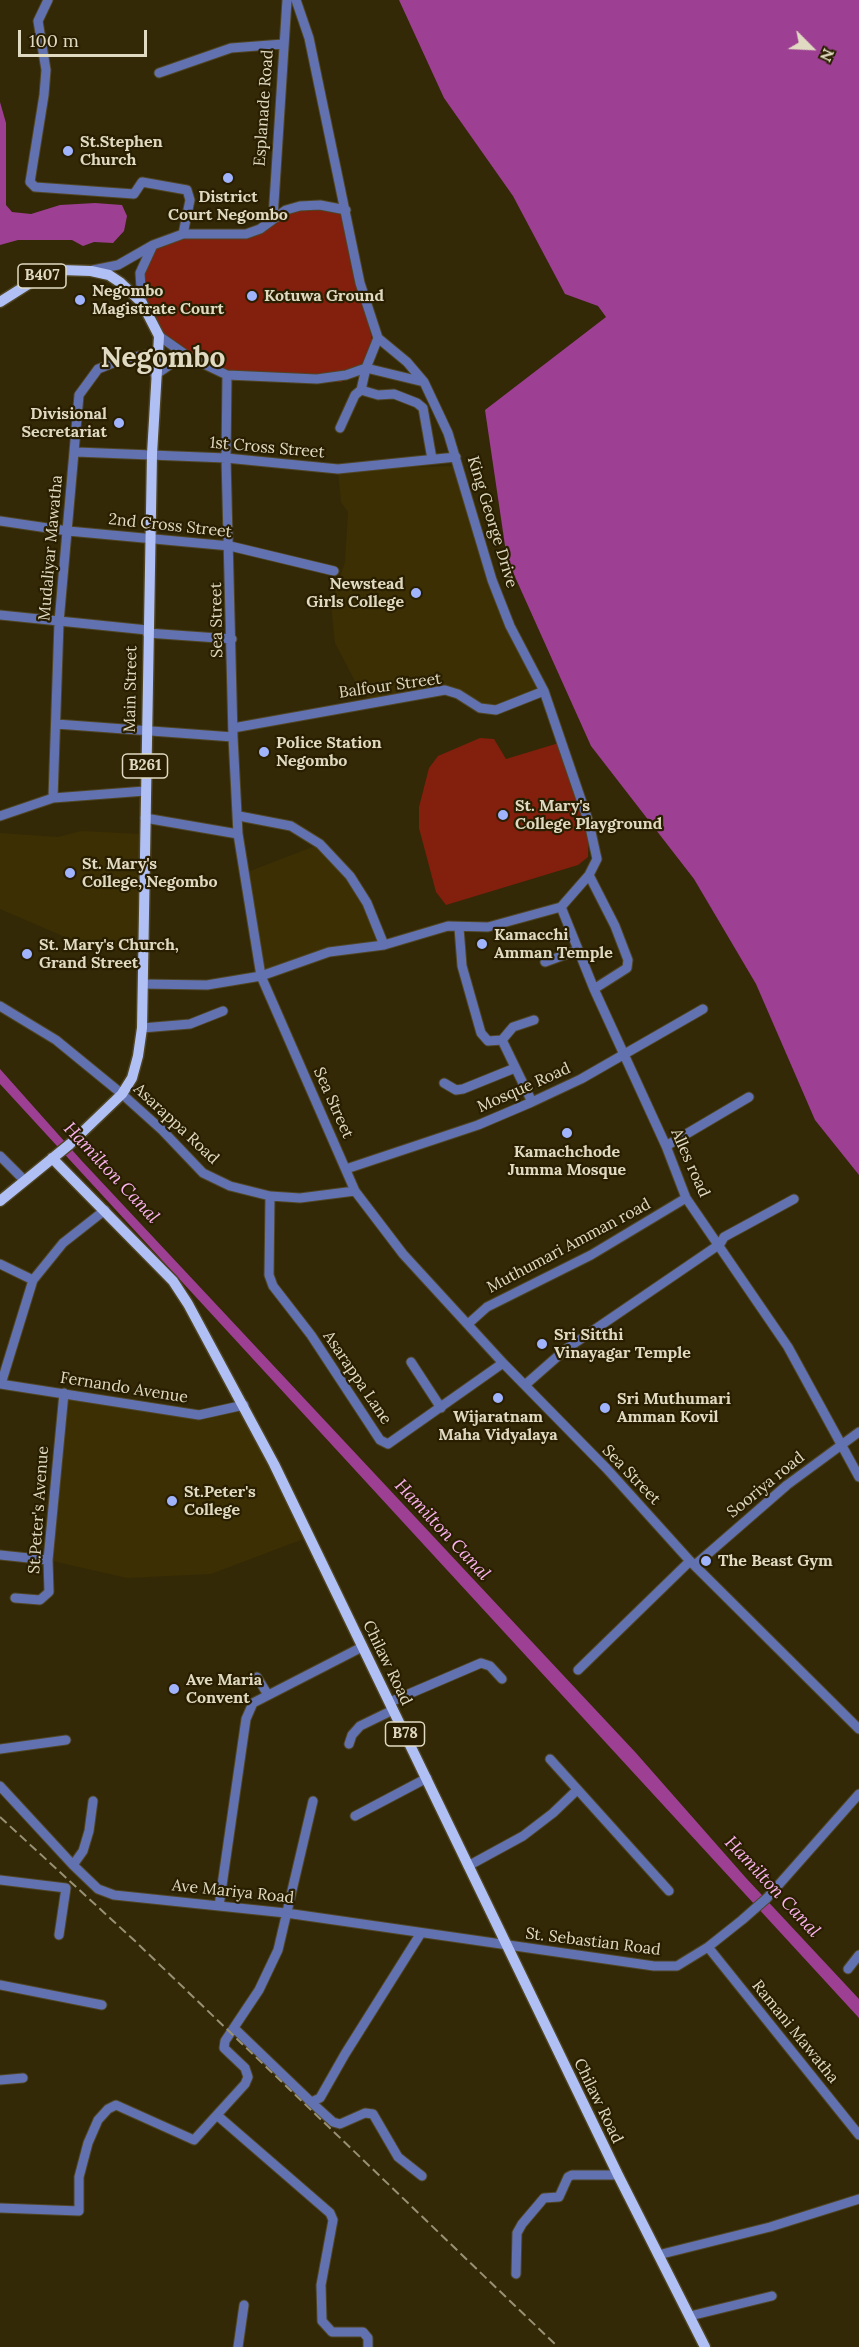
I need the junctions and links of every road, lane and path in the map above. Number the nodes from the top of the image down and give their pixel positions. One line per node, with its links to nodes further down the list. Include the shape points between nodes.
1 (48, 0): 8 (street, via 38,21 46,70 30,182 35,187 134,194 142,182 187,190 190,200)
2 (287, 0): 4 (street, Esplanade Road)
3 (296, 0): 6 (street, via 309,38)
4 (283, 44): 5 (street, via 231,48); 7 (street, Esplanade Road)
5 (159, 73)
6 (346, 210): 7 (street, via 311,205 286,210); 14 (street, via 360,282)
7 (273, 218): 8 (street, via 246,234)
8 (183, 234): 9 (street)
9 (153, 245): 10 (street, via 118,265); 12 (street, via 140,273)
10 (91, 271): 11 (main road, B407, via 61,270 38,278); 12 (main road, B407, via 109,275)
11 (0, 302)
12 (142, 303): 13 (main road)
13 (159, 336): 15 (main road, Main Street / B261); 16 (street)
14 (378, 338): 17 (street); 20 (street, King George Drive)
15 (156, 353): 18 (main road, Main Street / B261); 23 (street, Mudaliyar Mawatha, via 98,369 79,394)
16 (192, 359): 18 (street, via 172,362); 19 (street)
17 (366, 368): 19 (street, via 317,379); 20 (street); 21 (street)
18 (155, 375): 24 (main road, Main Street / B261)
19 (227, 375): 26 (street, Sea Street)
20 (424, 382): 25 (street, King George Drive)
21 (362, 390): 22 (street, via 355,396); 27 (street, via 394,394 423,408)
22 (340, 428)
23 (75, 452): 24 (street, 1st Cross Street); 29 (street, Mudaliyar Mawatha)
24 (152, 454): 26 (street, 1st Cross Street); 30 (main road, Main Street / B261)
25 (456, 457): 27 (street, 1st Cross Street); 37 (street, King George Drive, via 492,580 510,626)
26 (226, 458): 27 (street, 1st Cross Street, via 338,469); 31 (street, Sea Street)
27 (432, 459)
28 (0, 521): 29 (street, 2nd Cross Street)
29 (68, 531): 30 (street, 2nd Cross Street); 34 (street, Mudaliyar Mawatha)
30 (151, 540): 31 (street, 2nd Cross Street); 35 (main road, Main Street / B261)
31 (230, 546): 32 (street, 2nd Cross Street); 36 (street, Sea Street)
32 (334, 571)
33 (0, 615): 34 (street)
34 (59, 622): 35 (street); 38 (street, Mudaliyar Mawatha)
35 (147, 632): 36 (street); 39 (main road, Main Street / B261)
36 (232, 639): 40 (street, Sea Street)
37 (544, 691): 40 (street, Balfour Street, via 496,710 480,708 445,690); 47 (street, King George Drive, via 589,823 597,859)
38 (56, 724): 39 (street, Balfour Street); 42 (street, Mudaliyar Mawatha)
39 (146, 731): 40 (street, Balfour Street); 41 (main road, Main Street / B261)
40 (233, 732): 44 (street, Sea Street)
41 (145, 791): 42 (street); 45 (main road, Main Street / B261)
42 (53, 798): 43 (street)
43 (0, 816)
44 (239, 816): 46 (street, Sea Street); 50 (street, via 291,826 320,844 350,876)
45 (145, 818): 46 (street); 54 (main road, Main Street / B261)
46 (238, 834): 53 (street, Sea Street)
47 (589, 875): 48 (street); 55 (street, via 628,960 627,968)
48 (561, 907): 49 (street, via 488,927); 51 (street, Alles road)
49 (459, 928): 50 (street, via 448,926); 61 (street, via 462,966 481,1033 488,1041)
50 (384, 945): 53 (street, via 329,952)
51 (578, 950): 52 (street); 55 (street, Alles road)
52 (545, 962)
53 (261, 976): 54 (street, via 207,984); 71 (street, Sea Street)
54 (143, 984): 60 (main road, Main Street / B261)
55 (594, 989): 62 (street, Alles road)
56 (0, 1006): 65 (street, Asarappa Road, via 56,1040)
57 (703, 1009): 62 (street, Mosque Road)
58 (223, 1011): 60 (street, via 189,1024)
59 (534, 1020): 61 (street, via 513,1027)
60 (142, 1028): 65 (main road, Main Street / B261, via 132,1078)
61 (502, 1040): 63 (street)
62 (624, 1054): 67 (street, Mosque Road); 68 (street, Alles road)
63 (515, 1068): 64 (street, via 463,1089 456,1090); 67 (street)
64 (444, 1083)
65 (122, 1094): 70 (main road, Main Street / B261); 74 (street, Asarappa Road, via 203,1173 230,1186)
66 (749, 1097): 68 (street)
67 (532, 1102): 71 (street, Mosque Road, via 478,1125)
68 (666, 1146): 75 (street, Alles road)
69 (0, 1156): 72 (street)
70 (52, 1158): 72 (main road, Main Street / B261); 78 (main road, Chilaw Road / B78)
71 (346, 1169): 73 (street, Sea Street)
72 (25, 1181): 77 (main road, Main Street / B261)
73 (355, 1191): 74 (street, Asarappa Road, via 300,1198); 82 (street, Sea Street, via 403,1254)
74 (270, 1196): 89 (street, Asarappa Lane, via 269,1275 273,1286 311,1335 380,1440 388,1444)
75 (686, 1198): 79 (street, Alles road); 82 (street, Muthumari Amman road, via 591,1255 487,1307)
76 (794, 1199): 79 (street, via 724,1238)
77 (0, 1201)
78 (105, 1210): 81 (street, via 63,1243); 88 (main road, Chilaw Road / B78, via 173,1281)
79 (720, 1244): 86 (street, via 566,1349); 91 (street, Alles road, via 788,1347)
80 (0, 1264): 81 (street)
81 (33, 1280): 85 (street)
82 (468, 1324): 84 (street, Sea Street)
83 (411, 1362): 89 (street)
84 (503, 1363): 86 (street, Sea Street); 89 (street, Asarappa Lane)
85 (1, 1384): 87 (street, Fernando Avenue)
86 (525, 1385): 95 (street, Sea Street)
87 (64, 1393): 88 (street, Fernando Avenue, via 199,1415); 94 (street, St.Peter's Avenue)
88 (244, 1405): 97 (main road, Chilaw Road / B78)
89 (441, 1408)
90 (859, 1432): 91 (street, Sooriya road)
91 (840, 1445): 92 (street, Alles road); 95 (street, Sooriya road)
92 (859, 1477)
93 (0, 1555): 94 (street)
94 (48, 1560): 96 (street, St.Peter's Avenue, via 46,1598)
95 (692, 1563): 98 (street, Sooriya road); 103 (street, Sea Street)
96 (15, 1598)
97 (363, 1647): 101 (street); 102 (main road, Chilaw Road / B78)
98 (578, 1670)
99 (257, 1677): 101 (street)
100 (502, 1679): 102 (street, via 490,1666 481,1663)
101 (268, 1695): 119 (street, via 253,1703 246,1719)
102 (392, 1706): 105 (street, via 360,1726); 108 (main road, Chilaw Road / B78)
103 (859, 1729)
104 (66, 1740): 106 (street)
105 (349, 1744)
106 (0, 1749)
107 (550, 1759): 110 (street)
108 (427, 1778): 114 (street); 116 (main road, Chilaw Road / B78)
109 (0, 1786): 115 (street, Ave Mariya Road)
110 (577, 1790): 116 (street, via 523,1836); 118 (street)
111 (859, 1794): 124 (street, St. Sebastian Road, via 767,1898)
112 (93, 1801): 115 (street, via 86,1841)
113 (313, 1801): 120 (street)
114 (355, 1816)
115 (73, 1865): 119 (street, Ave Mariya Road, via 98,1889 114,1895)
116 (468, 1866): 123 (main road, Chilaw Road / B78)
117 (0, 1880): 122 (street, via 66,1888)
118 (669, 1891)
119 (219, 1906): 120 (street, Ave Mariya Road)
120 (286, 1912): 121 (street, Ave Mariya Road); 129 (street, via 278,1950)
121 (421, 1933): 123 (street, Ave Mariya Road); 132 (street, via 320,2098)
122 (59, 1935)
123 (506, 1946): 124 (street, St. Sebastian Road, via 654,1966 677,1965); 135 (main road, Chilaw Road / B78)
124 (708, 1947): 134 (street, Ramani Mawatha)
125 (859, 1955): 126 (street)
126 (848, 1969)
127 (0, 1985): 128 (street)
128 (102, 2005)
129 (235, 2029): 132 (street); 133 (street, via 224,2048 248,2076)
130 (23, 2078): 131 (street)
131 (0, 2080)
132 (311, 2102): 136 (street, via 340,2124 373,2114 398,2157)
133 (218, 2116): 138 (street, via 194,2140 116,2105 98,2120 88,2143 79,2177 79,2211); 145 (street, via 330,2213 333,2220 321,2285 322,2321 332,2332 363,2332)
134 (859, 2135)
135 (618, 2175): 139 (main road, Chilaw Road / B78); 140 (street, via 572,2175 559,2197 544,2198 518,2233)
136 (422, 2176)
137 (859, 2199): 139 (street)
138 (0, 2208)
139 (658, 2255): 143 (main road, Chilaw Road / B78)
140 (516, 2274)
141 (772, 2296): 143 (street)
142 (244, 2305): 144 (street)
143 (690, 2316): 146 (main road, Chilaw Road / B78)
144 (238, 2347)
145 (368, 2347)
146 (705, 2347)

